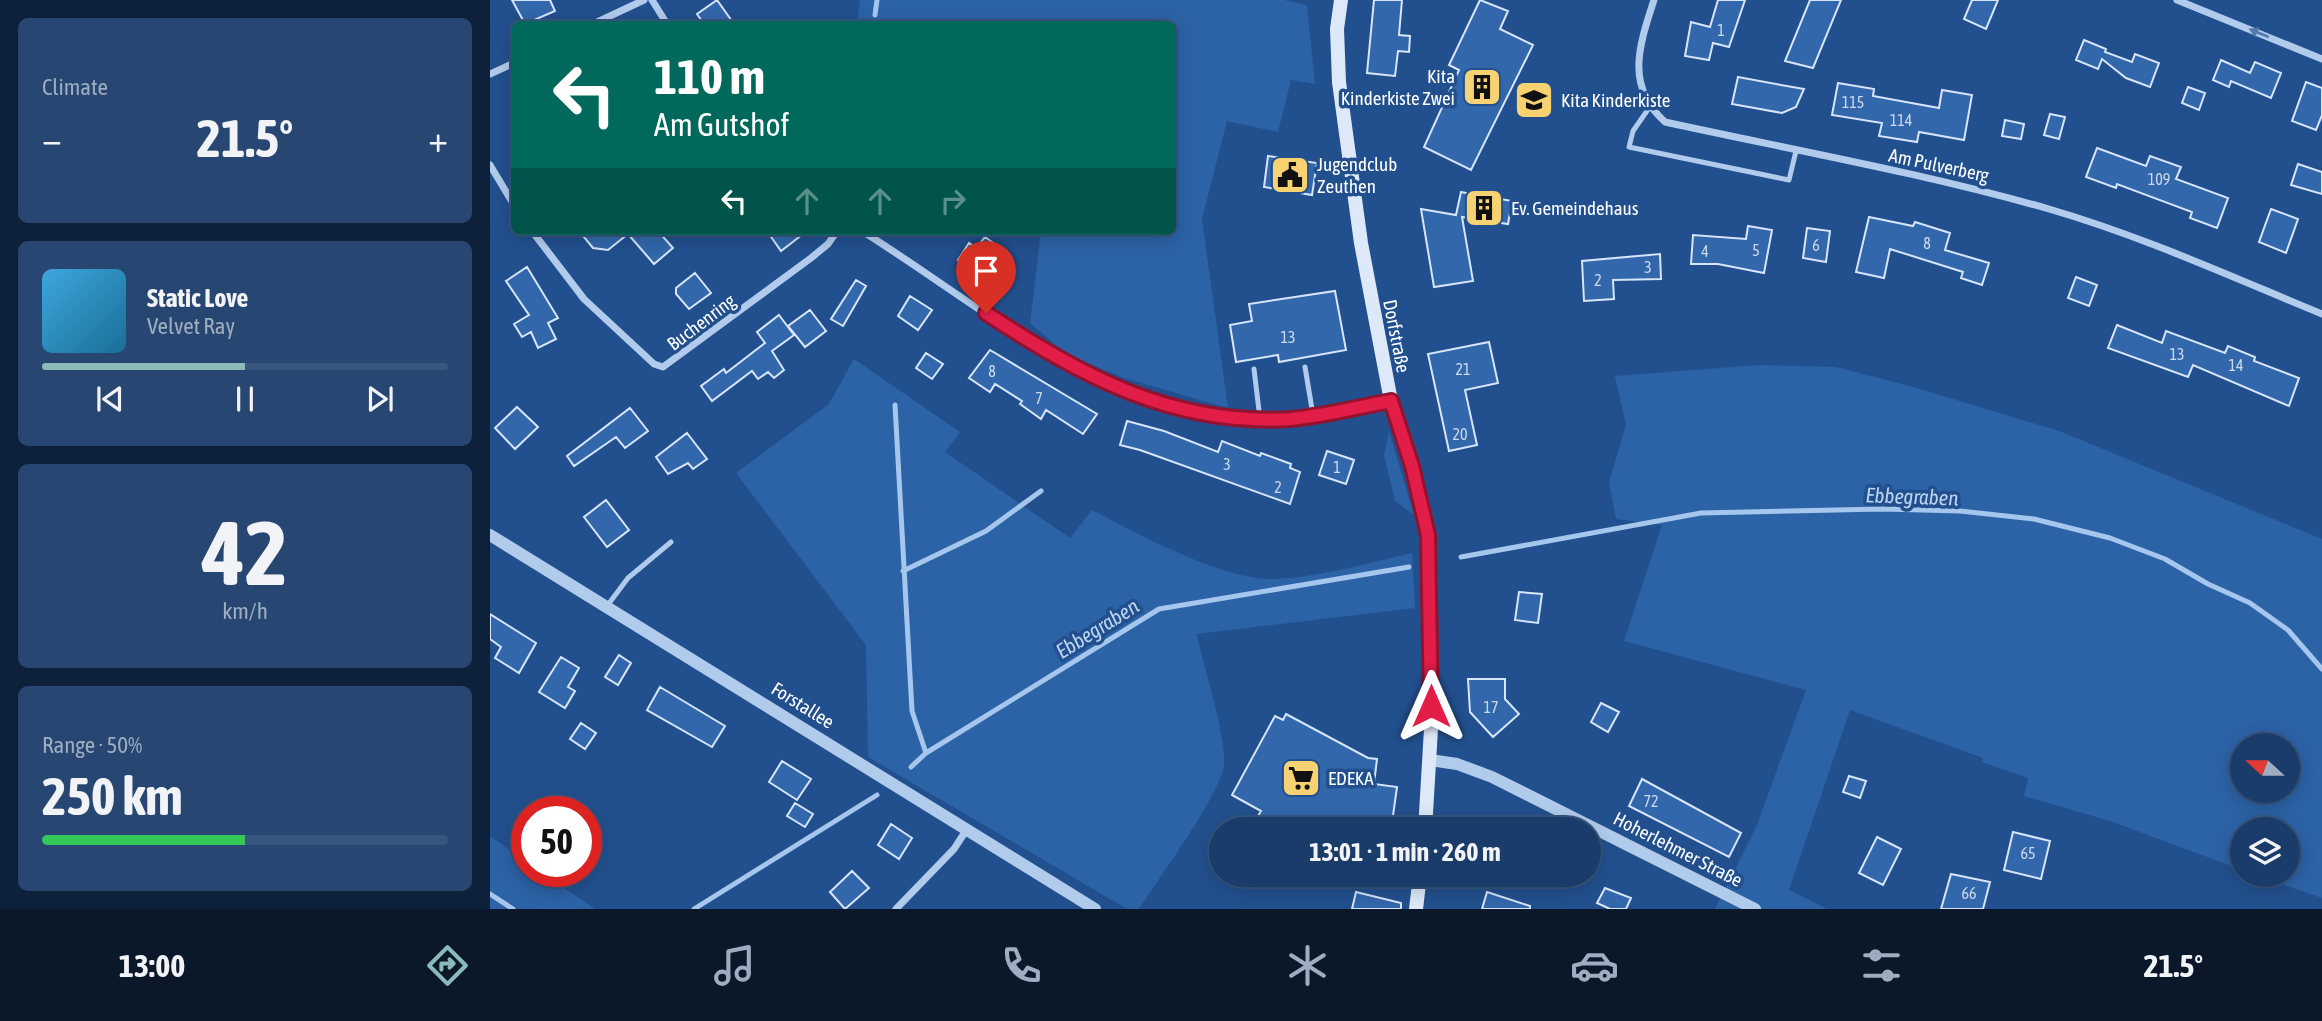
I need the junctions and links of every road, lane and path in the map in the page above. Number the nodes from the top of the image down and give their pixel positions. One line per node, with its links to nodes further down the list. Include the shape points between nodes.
1 (644, 0): 6 (street)
2 (652, 0): 7 (street)
3 (1341, 0): 21 (main road, Dorfstraße, via 1337,48 1344,132)
4 (1654, 0): 11 (street, via 1639,64 1640,90)
5 (2177, 0): 8 (street, one-way to 5)
6 (599, 21)
7 (665, 21)
8 (2322, 59)
9 (511, 64): 10 (street)
10 (490, 74)
11 (1649, 108): 12 (street, Am Pulverberg, via 1665,122); 12 (lane, via 1633,131 1629,148 1789,180)
12 (1796, 151): 18 (street, Am Pulverberg, via 2052,209)
13 (490, 165): 14 (street)
14 (511, 200)
15 (535, 235): 16 (street, Buchenring, via 584,299 654,364 663,367 811,258)
16 (834, 235)
17 (868, 235): 23 (street, via 1086,375 1169,406)
18 (2322, 314)
19 (1305, 367): 22 (lane)
20 (1254, 369): 23 (lane)
21 (1391, 401): 22 (street); 27 (main road, Dorfstraße, via 1428,535)
22 (1313, 415): 23 (street)
23 (1260, 419)
24 (490, 534): 26 (street, Forstallee)
25 (671, 542): 26 (lane, via 628,578)
26 (607, 606): 29 (street, Forstallee)
27 (1430, 761): 28 (main road, Dorfstraße); 34 (street, Hoherlehmer Straße, via 1457,764 1492,777)
28 (1426, 817)
29 (967, 829): 31 (street, via 954,849); 32 (street, Forstallee)
30 (1419, 887): 33 (main road)
31 (895, 909)
32 (1095, 909)
33 (1416, 909)
34 (1755, 909)

